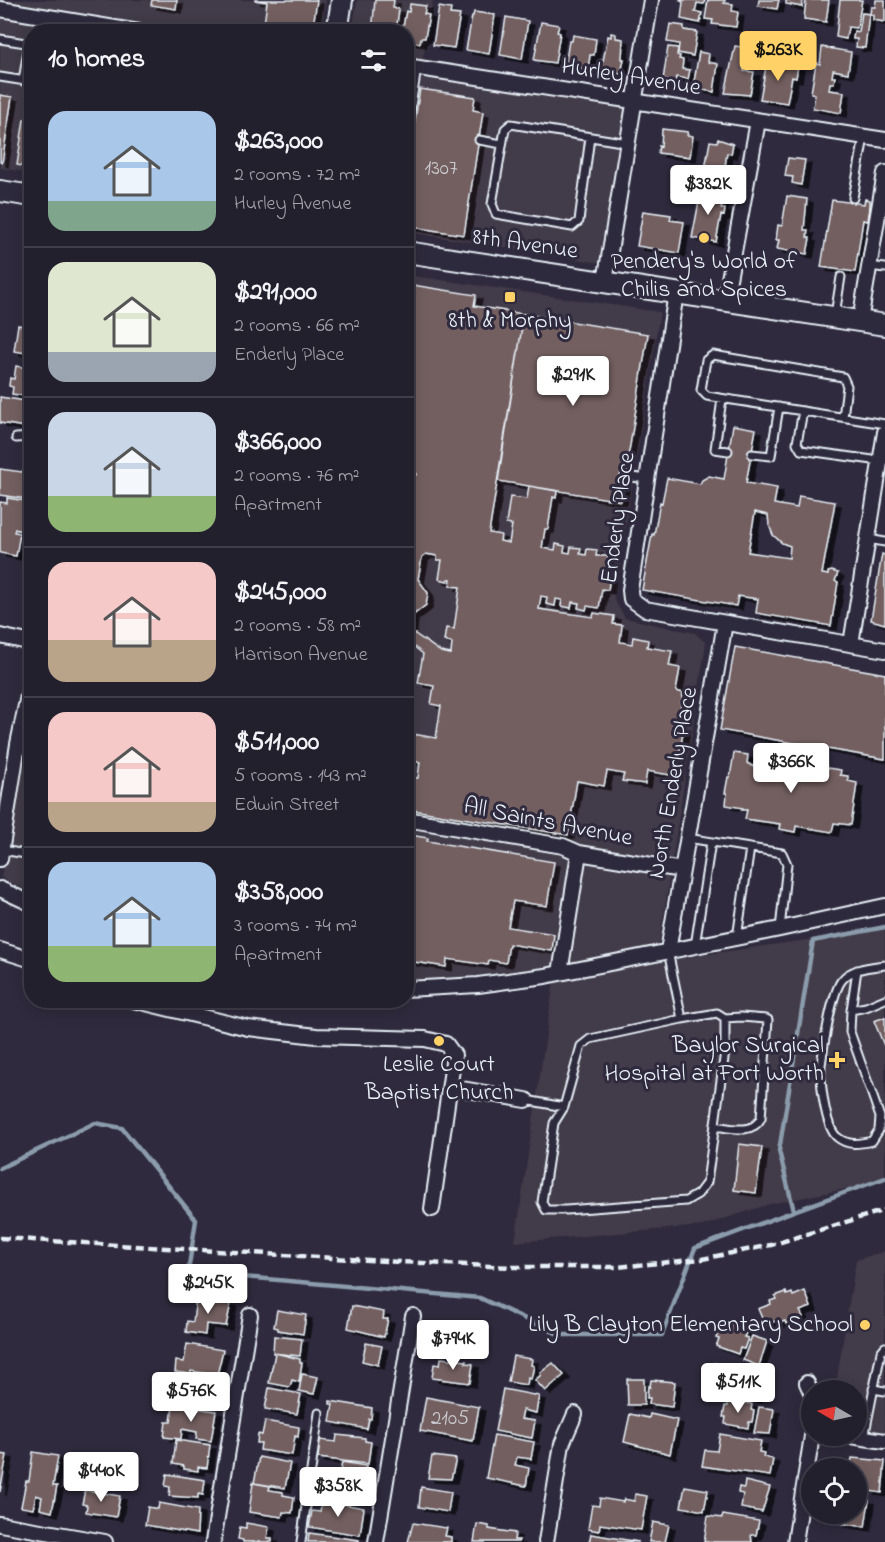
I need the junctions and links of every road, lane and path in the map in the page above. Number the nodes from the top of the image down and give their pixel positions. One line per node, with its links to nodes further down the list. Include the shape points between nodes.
1 (36, 0): 5 (street)
2 (342, 0): 7 (main road)
3 (651, 0): 15 (street)
4 (0, 9): 5 (street)
5 (33, 15): 6 (street)
6 (89, 24)
7 (338, 24)
8 (0, 39): 9 (lane)
9 (24, 43)
10 (414, 67): 15 (street, Hurley Avenue)
11 (24, 76): 13 (lane)
12 (0, 77): 13 (lane)
13 (23, 81)
14 (414, 82): 16 (lane)
15 (635, 102): 17 (street, Hurley Avenue); 22 (street)
16 (414, 106)
17 (758, 121): 19 (street, Hurley Avenue); 35 (street)
18 (590, 137): 22 (lane); 23 (lane, via 511,124 505,129); 23 (lane, via 579,221 572,227 496,214 492,204)
19 (864, 137): 21 (street, Hurley Avenue); 27 (lane)
20 (479, 140): 23 (lane)
21 (885, 140)
22 (628, 142): 33 (street)
23 (502, 144)
24 (885, 173): 28 (street)
25 (0, 191): 26 (main road)
26 (24, 195)
27 (853, 198)
28 (880, 227): 30 (street)
29 (414, 253): 33 (main road, 8th Avenue)
30 (869, 266): 31 (lane); 37 (street)
31 (885, 268)
32 (841, 277): 36 (lane)
33 (605, 282): 34 (main road, 8th Avenue)
34 (676, 293): 35 (main road, 8th Avenue); 51 (street, Enderly Place)
35 (725, 300): 36 (main road, 8th Avenue)
36 (835, 317): 37 (main road, 8th Avenue)
37 (860, 321): 38 (main road, 8th Avenue)
38 (885, 325)
39 (722, 399): 40 (lane); 42 (lane, via 707,396 701,390 706,360 713,355 843,377 848,386); 47 (lane, via 715,449)
40 (779, 408): 41 (lane); 48 (lane, via 771,456)
41 (803, 411): 42 (lane); 49 (lane, via 797,443 801,450)
42 (843, 417): 43 (lane)
43 (885, 424)
44 (885, 432): 49 (street)
45 (16, 438): 46 (lane)
46 (24, 438)
47 (728, 451)
48 (752, 454)
49 (880, 461): 52 (street)
50 (625, 476): 51 (lane)
51 (647, 480): 54 (street, Enderly Place, via 631,599 645,609)
52 (868, 539): 53 (lane); 57 (street)
53 (885, 542)
54 (725, 623): 57 (street, Enderly Place); 61 (street, North Enderly Place)
55 (0, 636): 56 (street)
56 (24, 641)
57 (851, 644): 58 (street, Enderly Place)
58 (885, 650)
59 (24, 715): 64 (street)
60 (414, 820): 65 (street, All Saints Avenue, via 563,846)
61 (687, 838): 62 (lane); 67 (street, North Enderly Place)
62 (711, 842): 63 (lane); 73 (lane)
63 (750, 848): 71 (lane, via 782,853 787,864); 72 (lane)
64 (1, 852): 66 (lane)
65 (579, 853): 67 (street, All Saints Avenue); 79 (street)
66 (24, 854)
67 (682, 870): 75 (street, North Enderly Place)
68 (0, 890): 69 (street)
69 (24, 900)
70 (885, 906): 71 (street)
71 (780, 929): 72 (street)
72 (737, 938): 73 (street)
73 (695, 946): 75 (street)
74 (0, 950): 76 (street)
75 (668, 951): 79 (street); 85 (lane)
76 (24, 958)
77 (885, 965): 78 (lane)
78 (856, 970): 83 (lane); 83 (lane, via 842,979 834,996 821,1066 830,1126 835,1136 857,1144 872,1141 879,1130 880,1117 850,1032)
79 (560, 973): 80 (street, via 478,985)
80 (414, 989)
81 (885, 999): 83 (lane)
82 (162, 1008): 86 (street, via 248,1028 316,1036 439,1041 454,1055)
83 (851, 1010)
84 (724, 1018): 85 (lane, via 717,1013); 89 (lane, via 725,1051); 89 (lane, via 768,1020 761,1118 751,1128)
85 (682, 1019): 88 (lane, via 590,1039 581,1046)
86 (450, 1087): 87 (street); 90 (street)
87 (526, 1100): 88 (lane)
88 (564, 1107): 89 (lane, via 554,1123 542,1202 546,1210 686,1201 707,1182)
89 (715, 1126)
90 (432, 1209)
91 (250, 1315): 104 (street)
92 (413, 1316): 106 (street)
93 (885, 1347): 94 (lane)
94 (873, 1389): 95 (lane); 96 (lane)
95 (885, 1391)
96 (867, 1407)
97 (320, 1413): 105 (lane)
98 (575, 1414): 107 (street, via 562,1444)
99 (867, 1439): 100 (street)
100 (885, 1442)
101 (810, 1446): 108 (street)
102 (0, 1524): 103 (street)
103 (105, 1542)
104 (213, 1542)
105 (301, 1542)
106 (376, 1542)
107 (546, 1542)
108 (795, 1542)

